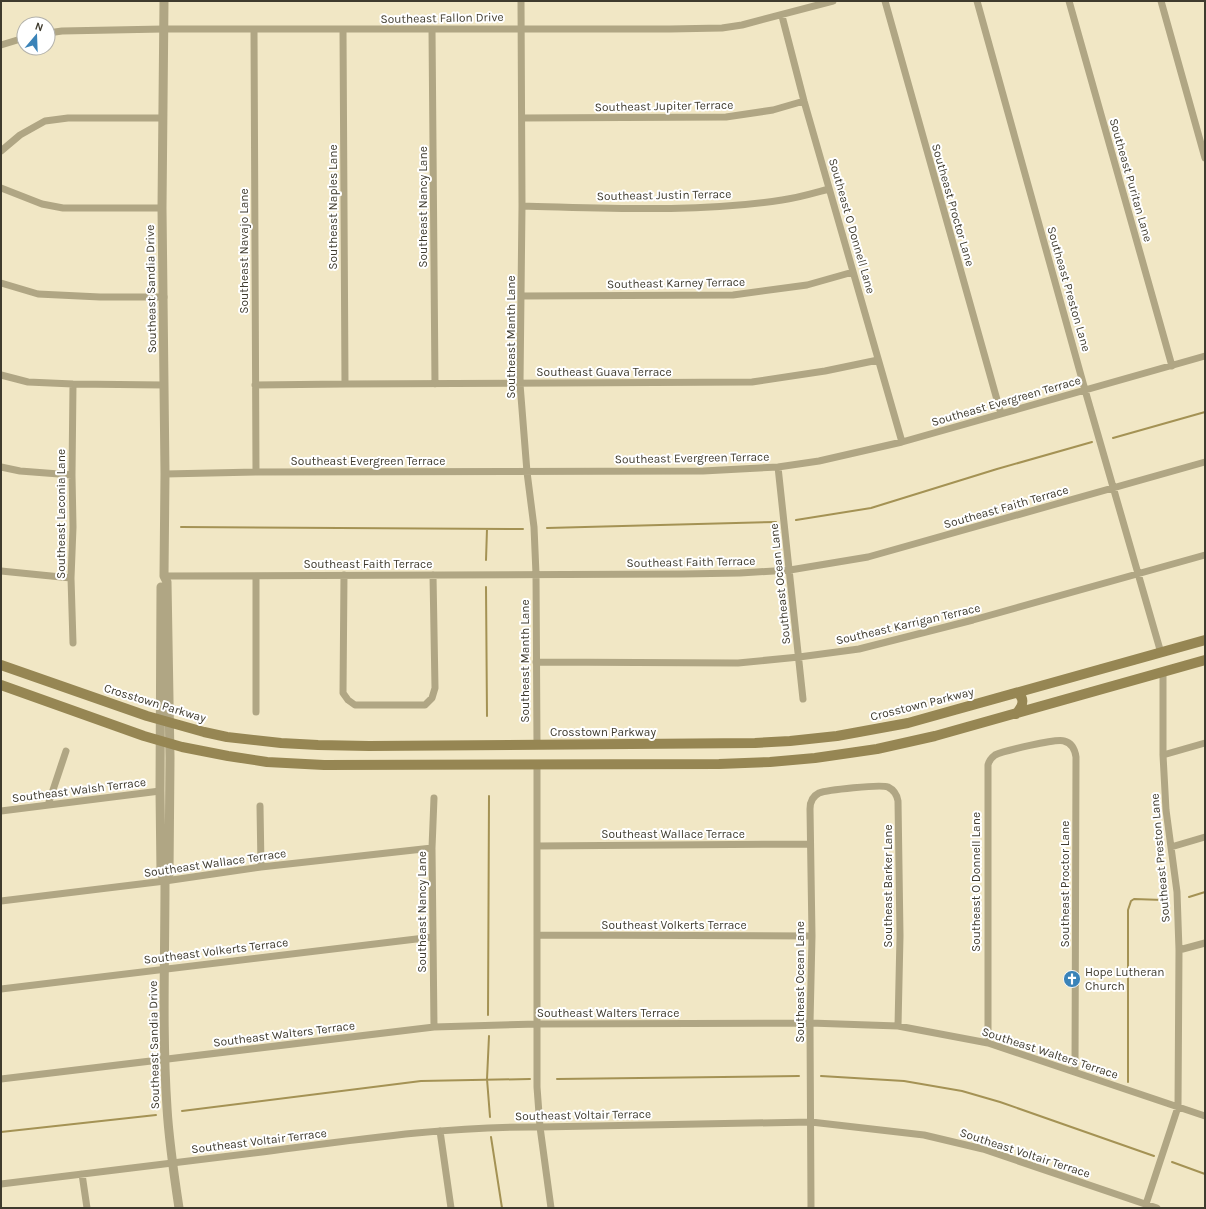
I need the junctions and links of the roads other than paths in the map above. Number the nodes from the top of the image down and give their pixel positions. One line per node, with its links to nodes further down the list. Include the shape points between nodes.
1 (164, 1): 10 (street, Southeast Sandia Drive)
2 (520, 1): 9 (street, Southeast Manth Lane)
3 (832, 1): 8 (street, Southeast Fallon Drive)
4 (885, 1): 41 (street, Southeast Proctor Lane)
5 (977, 1): 40 (street, Southeast Preston Lane)
6 (1069, 1): 32 (street, Southeast Puritan Lane)
7 (1161, 1): 21 (street)
8 (782, 16): 9 (street, Southeast Fallon Drive, via 722,28); 17 (street, Southeast O Donnell Lane)
9 (520, 28): 12 (street, Southeast Fallon Drive); 19 (street, Southeast Manth Lane)
10 (163, 29): 11 (street, Southeast Fallon Drive); 14 (street, Southeast Fallon Drive); 18 (street, Southeast Sandia Drive)
11 (254, 29): 13 (street, Southeast Fallon Drive); 39 (street, Southeast Navajo Lane)
12 (432, 29): 13 (street, Southeast Fallon Drive); 36 (street, Southeast Nancy Lane)
13 (343, 30): 35 (street, Southeast Naples Lane)
14 (56, 32)
15 (16, 40): 16 (street)
16 (1, 45)
17 (804, 101): 19 (street, Southeast Jupiter Terrace, via 773,110 726,117); 23 (street, Southeast O Donnell Lane)
18 (162, 118): 20 (street, via 68,118 45,121 20,135); 25 (street, Southeast Sandia Drive)
19 (522, 118): 24 (street, Southeast Manth Lane)
20 (1, 151)
21 (1205, 158)
22 (1, 188): 25 (street, via 42,204 63,208)
23 (830, 189): 24 (street, Southeast Justin Terrace, via 783,200 713,207); 26 (street, Southeast O Donnell Lane)
24 (522, 206): 28 (street, Southeast Manth Lane)
25 (162, 208): 29 (street, Southeast Sandia Drive)
26 (853, 272): 28 (street, Southeast Karney Terrace, via 807,285 733,295); 31 (street, Southeast O Donnell Lane)
27 (1, 283): 29 (street, via 38,294)
28 (522, 296): 37 (street, Southeast Manth Lane)
29 (164, 297): 38 (street, Southeast Sandia Drive)
30 (1205, 356): 32 (street, Southeast Evergreen Terrace)
31 (878, 360): 37 (street, Southeast Guava Terrace, via 752,382); 42 (street, Southeast O Donnell Lane)
32 (1172, 366): 40 (street, Southeast Evergreen Terrace)
33 (1, 375): 34 (street, via 28,382)
34 (73, 384): 38 (street); 49 (street, Southeast Laconia Lane)
35 (345, 384): 36 (street, Southeast Guava Terrace); 39 (street, Southeast Guava Terrace)
36 (435, 384): 37 (street, Southeast Guava Terrace)
37 (520, 384): 47 (street, Southeast Manth Lane)
38 (164, 385): 48 (street, Southeast Sandia Drive)
39 (255, 385): 46 (street, Southeast Navajo Lane)
40 (1086, 390): 41 (street, Southeast Evergreen Terrace); 50 (street, Southeast Preston Lane)
41 (1001, 414): 42 (street, Southeast Evergreen Terrace)
42 (902, 442): 45 (street, Southeast Evergreen Terrace, via 819,461)
43 (1205, 462): 50 (street, Southeast Faith Terrace)
44 (1, 467): 49 (street)
45 (778, 467): 47 (street, Southeast Evergreen Terrace, via 703,471); 52 (street, Southeast Ocean Lane)
46 (256, 472): 47 (street, Southeast Evergreen Terrace); 48 (street, Southeast Evergreen Terrace)
47 (527, 472): 54 (street, Southeast Manth Lane, via 534,526)
48 (165, 474): 58 (street, Southeast Sandia Drive)
49 (72, 475): 60 (street, Southeast Laconia Lane)
50 (1114, 488): 52 (street, Southeast Faith Terrace, via 868,557); 55 (street, Southeast Preston Lane)
51 (1205, 555): 55 (street, Southeast Karrigan Terrace)
52 (790, 570): 54 (street, Southeast Faith Terrace, via 697,574); 64 (street, Southeast Ocean Lane)
53 (1, 571): 60 (street)
54 (536, 574): 57 (street, Southeast Faith Terrace); 66 (street, Southeast Manth Lane)
55 (1138, 574): 63 (street, Southeast Preston Lane); 64 (street, Southeast Karrigan Terrace, via 859,649)
56 (344, 575): 57 (street, Southeast Faith Terrace); 57 (street, via 343,693 355,705 425,705 432,698 434,688); 59 (street, Southeast Faith Terrace)
57 (433, 575)
58 (164, 576): 59 (street, Southeast Faith Terrace); 74 (street, Southeast Sandia Drive, via 167,582)
59 (256, 576): 72 (street)
60 (71, 578): 62 (street, Southeast Laconia Lane)
61 (1205, 640): 63 (main road, Crosstown Parkway)
62 (73, 643)
63 (1161, 652): 70 (main road, Crosstown Parkway)
64 (799, 657): 66 (street, Southeast Karrigan Terrace, via 738,663); 71 (street, Southeast Ocean Lane)
65 (1205, 660): 68 (main road, Crosstown Parkway)
66 (536, 662): 77 (street, Southeast Manth Lane)
67 (1, 665): 74 (main road, Crosstown Parkway)
68 (1163, 672): 73 (main road, Crosstown Parkway); 81 (street, Southeast Preston Lane)
69 (1, 685): 75 (main road, Crosstown Parkway)
70 (1018, 693): 73 (main road, via 1021,695 1022,705); 80 (main road, Crosstown Parkway, via 908,723 860,732)
71 (803, 699)
72 (256, 712)
73 (1016, 714): 80 (main road, Crosstown Parkway, via 911,742 851,754 770,762)
74 (165, 722): 75 (street, Southeast Sandia Drive); 77 (main road, Crosstown Parkway, via 227,737 300,745)
75 (165, 743): 82 (main road, Crosstown Parkway, via 228,756 287,763); 84 (street, Southeast Sandia Drive); 95 (street, Southeast Sandia Drive, via 169,874)
76 (1205, 743): 81 (street)
77 (537, 745): 80 (main road, Crosstown Parkway)
78 (1026, 747): 108 (street, Southeast O Donnell Lane, via 996,755 989,761 987,770); 110 (street, Southeast Proctor Lane, via 1064,740 1075,752)
79 (66, 750): 86 (street)
80 (687, 754): 82 (main road, Crosstown Parkway)
81 (1163, 755): 92 (street, Southeast Preston Lane)
82 (537, 764): 91 (street)
83 (852, 789): 90 (street, Southeast Ocean Lane, via 820,793 812,800); 106 (street, Southeast Barker Lane, via 884,786 894,792 898,802)
84 (160, 791): 86 (street, Southeast Walsh Terrace); 95 (street, Southeast Sandia Drive, via 161,873)
85 (434, 798): 93 (street, Southeast Nancy Lane)
86 (48, 805): 88 (street, Southeast Walsh Terrace)
87 (260, 806): 94 (street)
88 (1, 811)
89 (1205, 838): 92 (street)
90 (810, 844): 91 (street, Southeast Wallace Terrace); 98 (street, Southeast Ocean Lane)
91 (537, 846): 97 (street)
92 (1171, 847): 101 (street, Southeast Preston Lane, via 1177,892)
93 (432, 848): 94 (street, Southeast Wallace Terrace); 99 (street, Southeast Nancy Lane)
94 (261, 867): 95 (street, Southeast Wallace Terrace)
95 (165, 881): 96 (street, Southeast Wallace Terrace); 102 (street, Southeast Sandia Drive)
96 (1, 901)
97 (537, 935): 98 (street, Southeast Volkerts Terrace); 105 (street)
98 (812, 936): 104 (street, Southeast Ocean Lane)
99 (433, 937): 102 (street, Southeast Volkerts Terrace); 107 (street, Southeast Nancy Lane)
100 (1205, 943): 101 (street)
101 (1179, 950): 112 (street, Southeast Preston Lane)
102 (165, 968): 103 (street, Southeast Volkerts Terrace); 109 (street, Southeast Sandia Drive)
103 (1, 989)
104 (810, 1023): 105 (street, Southeast Walters Terrace); 106 (street, Southeast Walters Terrace); 114 (street, Southeast Ocean Lane)
105 (538, 1024): 107 (street, Southeast Walters Terrace); 115 (street, via 537,1087)
106 (898, 1026): 108 (street, Southeast Walters Terrace)
107 (434, 1027): 109 (street, Southeast Walters Terrace)
108 (988, 1043): 110 (street, Southeast Walters Terrace)
109 (165, 1059): 111 (street, Southeast Walters Terrace); 117 (street, Southeast Sandia Drive)
110 (1075, 1072): 112 (street, Southeast Walters Terrace)
111 (1, 1079)
112 (1178, 1107): 113 (street, Southeast Walters Terrace); 120 (street, Southeast Preston Lane)
113 (1205, 1116)
114 (811, 1122): 115 (street, Southeast Voltair Terrace); 120 (street, Southeast Voltair Terrace, via 924,1135 976,1147); 125 (street, Southeast Ocean Lane)
115 (540, 1127): 116 (street, Southeast Voltair Terrace); 124 (street)
116 (440, 1131): 117 (street, Southeast Voltair Terrace); 123 (street)
117 (172, 1163): 118 (street, Southeast Voltair Terrace); 122 (street, Southeast Sandia Drive)
118 (82, 1174): 119 (street, Southeast Voltair Terrace); 121 (street)
119 (1, 1184)
120 (1146, 1204): 126 (street, Southeast Voltair Terrace)
121 (87, 1208)
122 (179, 1208)
123 (451, 1208)
124 (551, 1208)
125 (811, 1208)
126 (1157, 1208)

